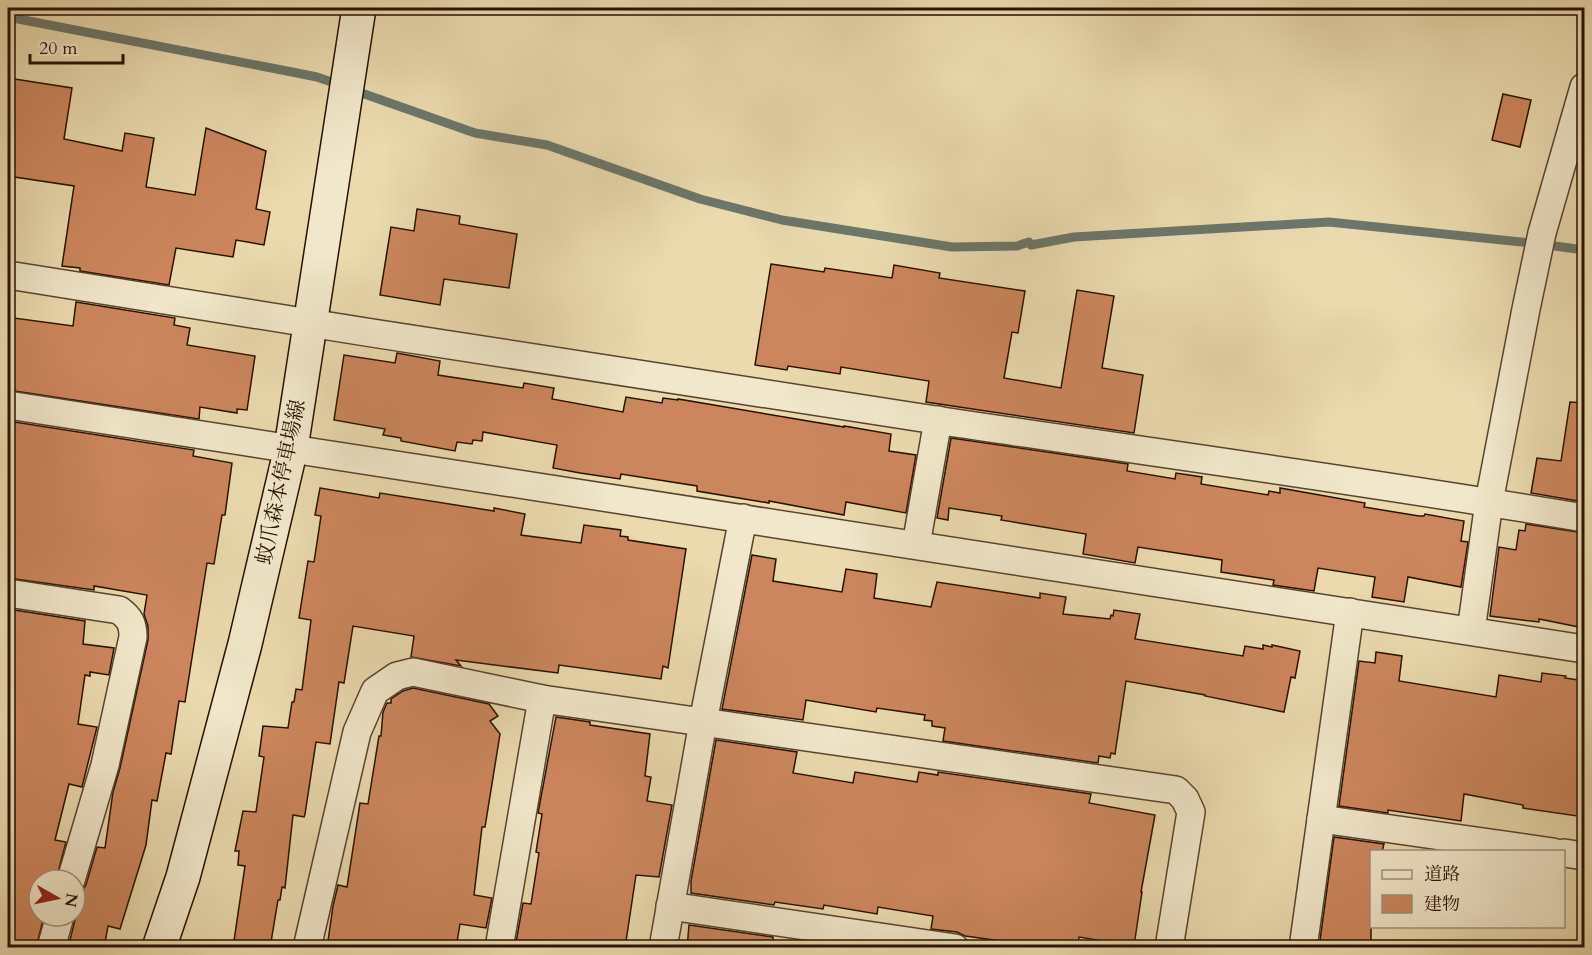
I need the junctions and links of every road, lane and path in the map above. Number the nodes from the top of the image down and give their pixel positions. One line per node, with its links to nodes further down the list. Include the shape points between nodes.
1 (359, 8): 4 (main road, 蚊爪森本停車場線)
2 (1584, 87): 8 (street, via 1542,233)
3 (8, 280): 4 (street)
4 (311, 324): 6 (street); 7 (main road, 蚊爪森本停車場線)
5 (8, 405): 7 (street)
6 (938, 420): 8 (street); 11 (street)
7 (291, 448): 9 (street); 26 (main road, 蚊爪森本停車場線, via 245,644 183,877)
8 (1489, 502): 10 (street); 14 (street)
9 (743, 518): 11 (street); 17 (street)
10 (1584, 518)
11 (916, 545): 13 (street)
12 (8, 593): 22 (street, via 119,610 133,625 105,765)
13 (1350, 612): 14 (street); 18 (street)
14 (1471, 631): 15 (street)
15 (1584, 648)
16 (542, 699): 17 (street); 27 (street, via 413,672 397,675 375,692 357,732); 28 (street)
17 (703, 722): 23 (street); 31 (street, via 1176,790 1191,812)
18 (1321, 819): 19 (street); 32 (street)
19 (1539, 850)
20 (1565, 853): 21 (street)
21 (1584, 856)
22 (75, 868)
23 (670, 906): 29 (street); 30 (street)
24 (57, 928): 25 (street)
25 (51, 948)
26 (159, 948)
27 (307, 948)
28 (499, 948)
29 (663, 948)
30 (955, 948)
31 (1169, 948)
32 (1303, 948)

